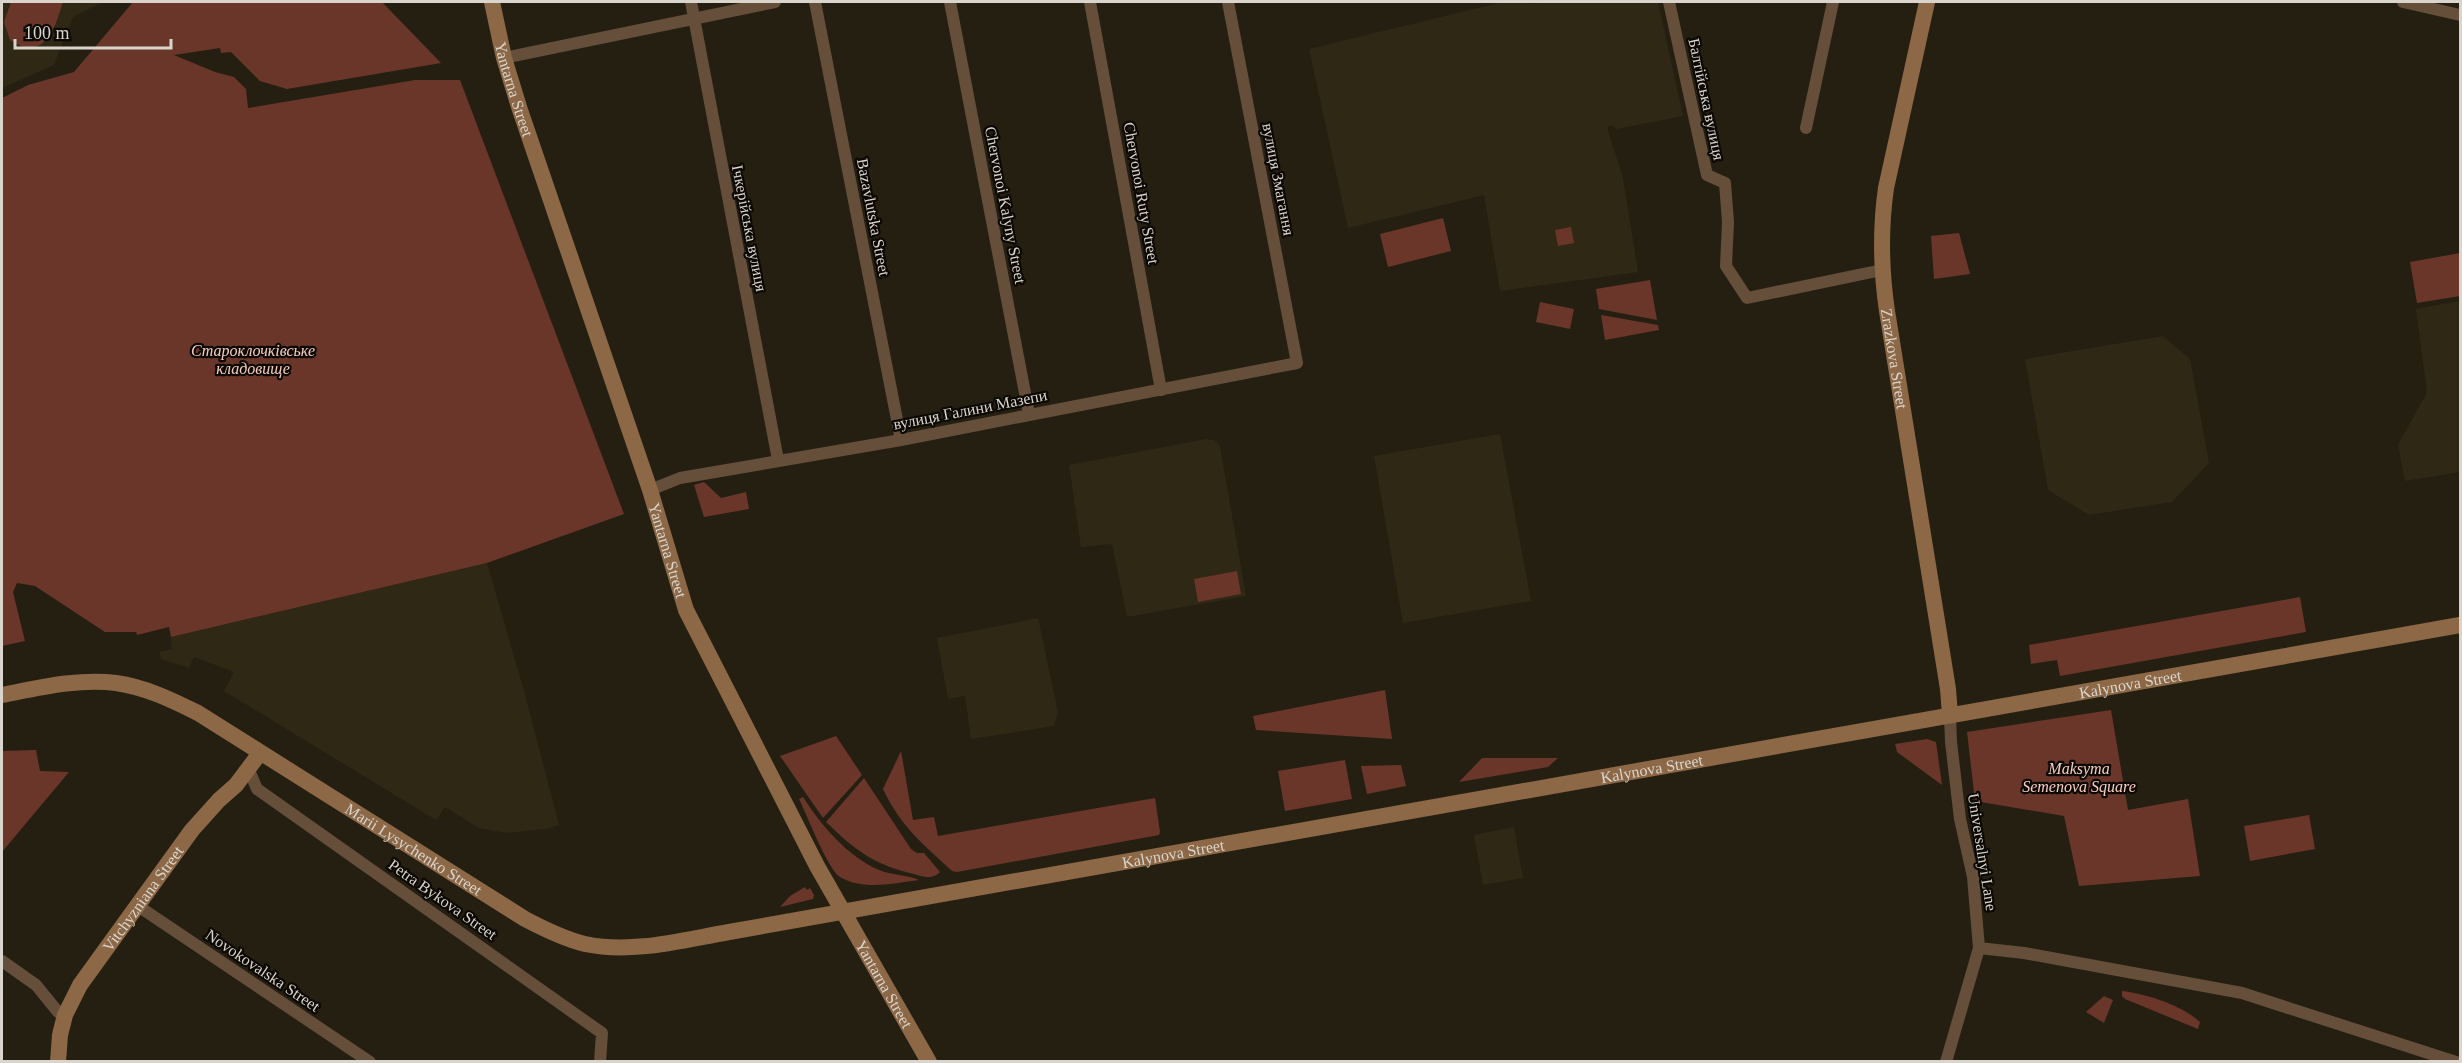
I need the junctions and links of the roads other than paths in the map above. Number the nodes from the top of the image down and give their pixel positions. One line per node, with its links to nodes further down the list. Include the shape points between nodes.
1 (492, 2): 15 (main road, Yantarna Street)
2 (691, 2): 14 (street, Ічкерійська вулиця)
3 (775, 2): 14 (street)
4 (815, 2): 21 (street, Bazavlutska Street)
5 (950, 2): 20 (street, Chervonoi Kalyny Street)
6 (1090, 2): 19 (street, Chervonoi Ruty Street)
7 (1228, 2): 18 (street, вулиця Змагання)
8 (1669, 2): 17 (street, Балтійська вулиця, via 1707,176 1725,183 1726,266 1747,298)
9 (1833, 2): 16 (street)
10 (1927, 2): 17 (main road, Zrazkova Street, via 1886,188)
11 (2403, 2): 12 (street)
12 (2426, 4): 13 (street)
13 (2460, 15)
14 (694, 17): 15 (street); 22 (street, Ічкерійська вулиця)
15 (504, 58): 23 (main road, Yantarna Street, via 542,180)
16 (1806, 128)
17 (1882, 270): 26 (main road, Zrazkova Street)
18 (1297, 363): 19 (street, вулиця Галини Мазепи)
19 (1161, 390): 20 (street, вулиця Галини Мазепи)
20 (1029, 414): 21 (street, вулиця Галини Мазепи)
21 (901, 440): 22 (street, вулиця Галини Мазепи)
22 (778, 460): 23 (street, вулиця Галини Мазепи, via 675,479)
23 (650, 490): 30 (main road, Yantarna Street, via 694,628)
24 (2460, 625): 26 (main road, Kalynova Street)
25 (2, 695): 27 (main road, Marii Lysychenko Street, via 115,682 198,713)
26 (1950, 715): 30 (main road, Kalynova Street); 31 (street, Universalnyi Lane, via 1960,819 1973,877)
27 (260, 753): 28 (main road, Vitchyzniana Street); 30 (main road, Marii Lysychenko Street, via 525,919 586,944 657,945)
28 (249, 770): 29 (main road, Vitchyzniana Street, via 192,830); 36 (street, Petra Bykova Street, via 257,789 602,1033)
29 (138, 906): 33 (main road, Vitchyzniana Street, via 80,985); 35 (street, Novokovalska Street)
30 (843, 912): 37 (main road, Yantarna Street)
31 (1978, 948): 38 (street, Universalnyi Lane); 39 (street, via 2242,993)
32 (2, 962): 33 (street, via 36,984)
33 (65, 1016): 34 (main road, Vitchyzniana Street)
34 (58, 1062)
35 (370, 1062)
36 (600, 1062)
37 (929, 1062)
38 (1946, 1062)
39 (2456, 1062)

